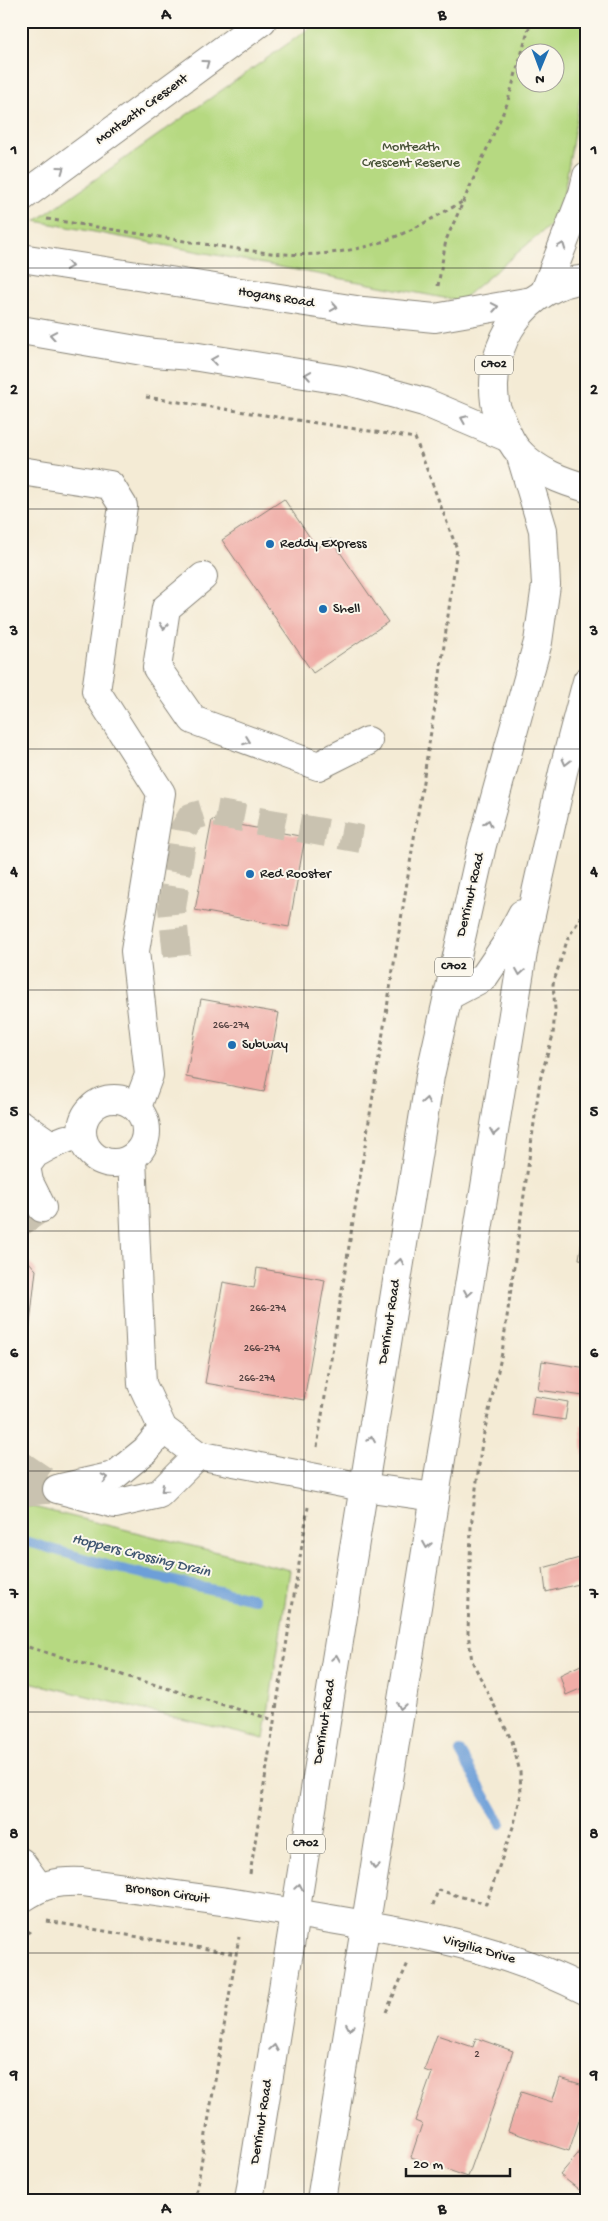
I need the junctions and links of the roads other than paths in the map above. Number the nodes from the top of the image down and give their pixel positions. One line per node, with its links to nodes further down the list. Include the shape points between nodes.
1 (262, 21): 3 (main road, Monteath Crescent, one-way to 1)
2 (587, 176): 6 (main road, C702, one-way to 2, via 583,194)
3 (21, 198)
4 (21, 258): 6 (main road, Hogans Road, one-way to 6, via 363,311 435,318)
5 (587, 279): 6 (main road, via 574,280)
6 (538, 296): 8 (main road, C702, via 507,330 494,365 495,403)
7 (21, 330): 8 (main road, one-way to 7, via 424,402 348,381)
8 (514, 446): 10 (main road, via 550,476); 15 (main road, Derrimut Road / C702, one-way to 8, via 482,846 538,642 546,584 543,530)
9 (21, 472): 16 (main road, via 110,485 123,506 96,691 161,793 135,951 148,1075)
10 (587, 488)
11 (203, 577): 13 (main road, one-way to 13, via 166,608 158,668 193,720 318,766)
12 (587, 681): 14 (main road, one-way to 14)
13 (368, 741)
14 (540, 876): 15 (main road, via 505,946 484,977); 25 (main road, one-way to 25, via 524,946)
15 (448, 996): 24 (main road, Derrimut Road / C702, one-way to 15, via 430,1076)
16 (137, 1107): 18 (main road, via 114,1098 101,1101 90,1108 83,1120); 20 (main road, via 143,1116 146,1138)
17 (21, 1124): 19 (main road)
18 (81, 1133): 19 (main road); 20 (main road, via 93,1156 105,1162 119,1163)
19 (51, 1145): 21 (main road, via 35,1154 26,1166 29,1182)
20 (132, 1158): 22 (main road, via 142,1384)
21 (42, 1208)
22 (163, 1429): 23 (main road); 23 (main road, one-way to 22, via 159,1494 115,1504 57,1489 114,1476 146,1450)
23 (198, 1455): 24 (main road)
24 (363, 1487): 25 (main road); 28 (main road, Derrimut Road / C702, one-way to 24)
25 (435, 1497): 29 (main road, one-way to 29)
26 (21, 1862): 27 (main road, Bronson Circuit)
27 (30, 1893): 28 (main road, Bronson Circuit, via 63,1881 82,1882)
28 (295, 1914): 29 (main road, Virgilia Drive); 31 (main road, Derrimut Road / C702, one-way to 28)
29 (366, 1925): 30 (main road, Virgilia Drive, via 421,1933 517,1960); 32 (main road, one-way to 32)
30 (587, 1990)
31 (249, 2200)
32 (321, 2200)

